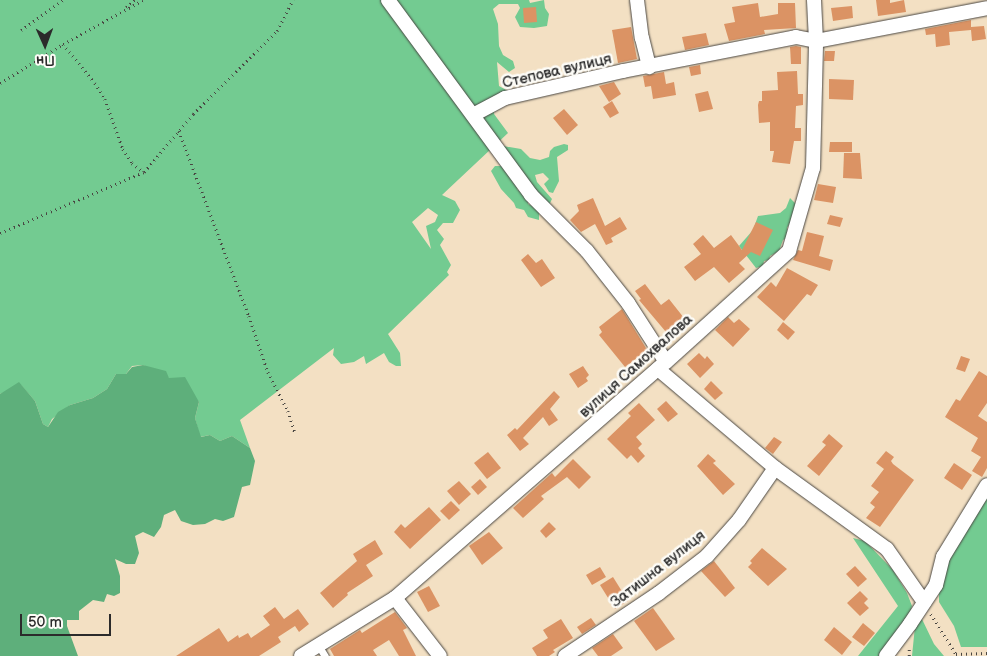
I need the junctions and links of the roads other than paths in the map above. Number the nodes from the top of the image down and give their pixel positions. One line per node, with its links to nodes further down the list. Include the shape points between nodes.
1 (388, 0): 7 (street)
2 (637, 0): 6 (street)
3 (814, 0): 5 (street, вулиця Самохвалова)
4 (987, 8): 5 (street, Степова вулиця)
5 (816, 41): 6 (street, Степова вулиця, via 796,37); 8 (street, вулиця Самохвалова, via 813,168 789,250)
6 (649, 67): 7 (street, Степова вулиця, via 504,98)
7 (473, 115): 8 (street, via 531,194 587,252 628,303)
8 (662, 365): 9 (street); 11 (street, вулиця Самохвалова)
9 (775, 468): 12 (street, via 887,549); 16 (street, Затишна вулиця, via 739,520 707,556 659,593)
10 (987, 485): 12 (street, via 943,557 936,585)
11 (395, 598): 13 (street, вулиця Самохвалова); 15 (street)
12 (924, 602): 17 (street)
13 (322, 650): 14 (street, вулиця Самохвалова)
14 (301, 656)
15 (440, 656)
16 (565, 656)
17 (886, 656)

